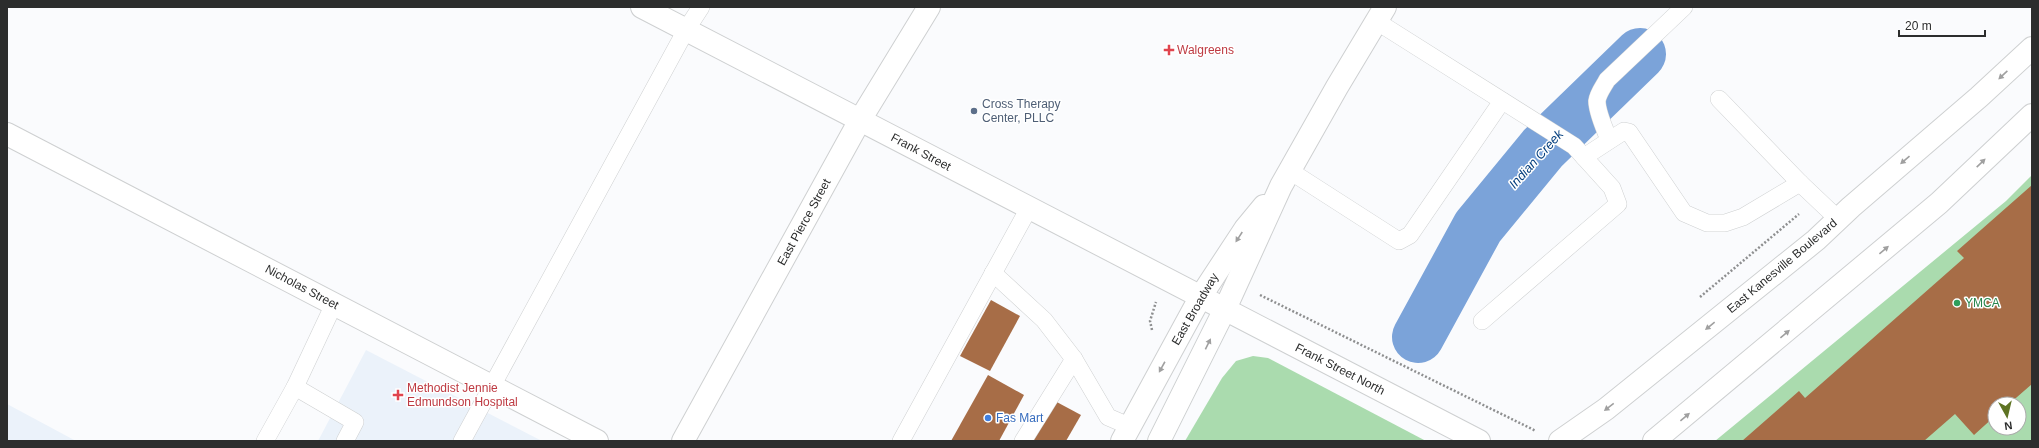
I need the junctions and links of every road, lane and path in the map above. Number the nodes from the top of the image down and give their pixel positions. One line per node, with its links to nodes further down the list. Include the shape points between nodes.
1 (642, 7): 6 (main road, Frank Street)
2 (701, 7): 6 (lane)
3 (929, 7): 11 (main road, East Pierce Street)
4 (1684, 7): 13 (lane, via 1607,80 1599,94 1597,101)
5 (1380, 14): 8 (lane); 15 (main road, East Broadway)
6 (686, 30): 11 (main road, Frank Street); 27 (lane)
7 (2032, 48): 19 (main road, East Kanesville Boulevard, one-way to 19)
8 (1502, 100): 14 (lane); 15 (lane, via 1410,235 1399,241)
9 (1719, 100): 16 (lane)
10 (2032, 115): 40 (main road, one-way to 10, via 1933,208)
11 (860, 120): 18 (main road, Frank Street); 34 (main road, East Pierce Street)
12 (7, 134): 23 (main road, Nicholas Street)
13 (1609, 140): 14 (lane); 16 (lane, via 1624,131 1629,132 1684,214 1707,223 1725,223 1743,217)
14 (1579, 152): 25 (lane, via 1612,188 1618,204)
15 (1286, 178): 21 (main road, East Broadway, one-way to 21, via 1245,229); 24 (main road, East Broadway)
16 (1800, 183): 17 (lane)
17 (1816, 199): 19 (lane); 22 (path)
18 (1029, 208): 20 (lane); 21 (main road, Frank Street)
19 (1838, 219): 39 (main road, East Kanesville Boulevard, one-way to 39, via 1816,240 1606,409)
20 (993, 273): 26 (lane, via 1044,320); 35 (lane)
21 (1201, 296): 24 (main road, Frank Street North); 29 (main road, East Broadway, one-way to 29)
22 (1696, 301)
23 (334, 304): 27 (main road, Nicholas Street); 28 (lane)
24 (1225, 309): 37 (main road, East Broadway, one-way to 24); 38 (main road, Frank Street North)
25 (1482, 321)
26 (1074, 359): 29 (lane, via 1108,417); 36 (lane)
27 (492, 386): 32 (lane); 33 (main road, Nicholas Street)
28 (295, 387): 30 (lane); 31 (lane, via 356,422)
29 (1125, 434)
30 (265, 441)
31 (345, 441)
32 (462, 441)
33 (597, 441)
34 (683, 441)
35 (901, 441)
36 (1023, 441)
37 (1159, 441)
38 (1479, 441)
39 (1560, 441)
40 (1654, 441)

